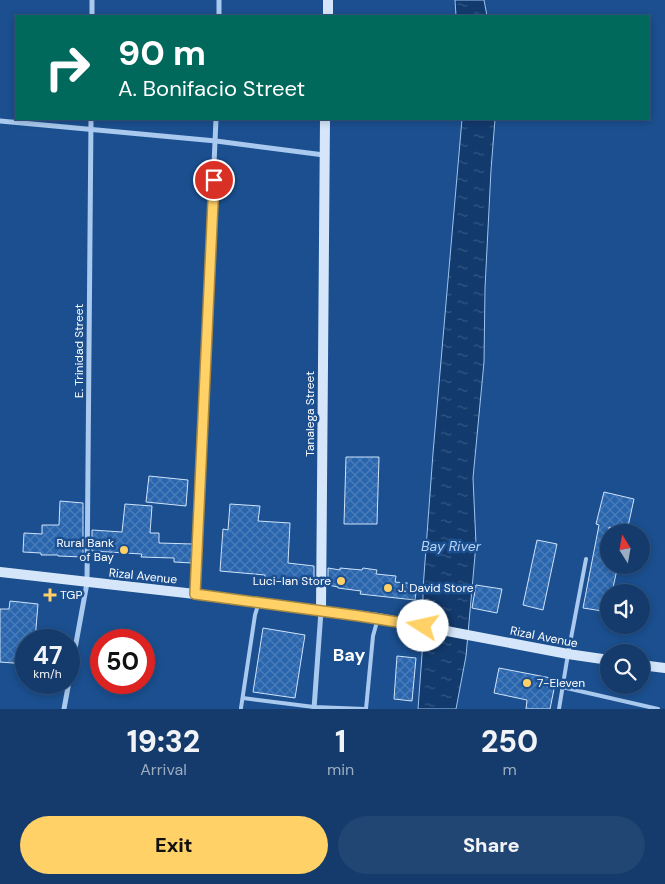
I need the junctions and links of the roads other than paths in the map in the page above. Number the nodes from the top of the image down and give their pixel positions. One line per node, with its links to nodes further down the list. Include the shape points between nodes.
1 (92, 0): 4 (street)
2 (220, 0): 5 (street)
3 (328, 0): 6 (main road)
4 (92, 15)
5 (219, 15)
6 (328, 15)
7 (91, 120): 11 (street, E. Trinidad Street)
8 (216, 120): 12 (street)
9 (325, 120): 13 (main road, Tanalega Street)
10 (0, 121): 11 (street)
11 (91, 129): 12 (street); 16 (street, E. Trinidad Street)
12 (216, 141): 13 (street); 17 (street)
13 (324, 156): 19 (main road, Tanalega Street)
14 (586, 559): 21 (lane)
15 (0, 572): 16 (main road, Rizal Avenue)
16 (87, 583): 17 (main road, Rizal Avenue); 30 (street, E. Trinidad Street)
17 (195, 594): 18 (main road, Rizal Avenue)
18 (259, 602): 19 (main road, Rizal Avenue); 26 (lane)
19 (321, 610): 20 (main road, Rizal Avenue); 29 (street, Tanalega Street)
20 (378, 618): 21 (main road, Rizal Avenue); 32 (lane)
21 (568, 654): 22 (main road, Rizal Avenue); 25 (lane)
22 (600, 659)
23 (650, 666): 24 (main road)
24 (665, 668)
25 (562, 687): 33 (lane); 34 (lane)
26 (243, 698): 27 (lane); 28 (lane)
27 (280, 703): 29 (lane); 31 (lane)
28 (241, 708)
29 (314, 708): 32 (lane)
30 (64, 709)
31 (280, 709)
32 (365, 709)
33 (559, 709)
34 (658, 709)

